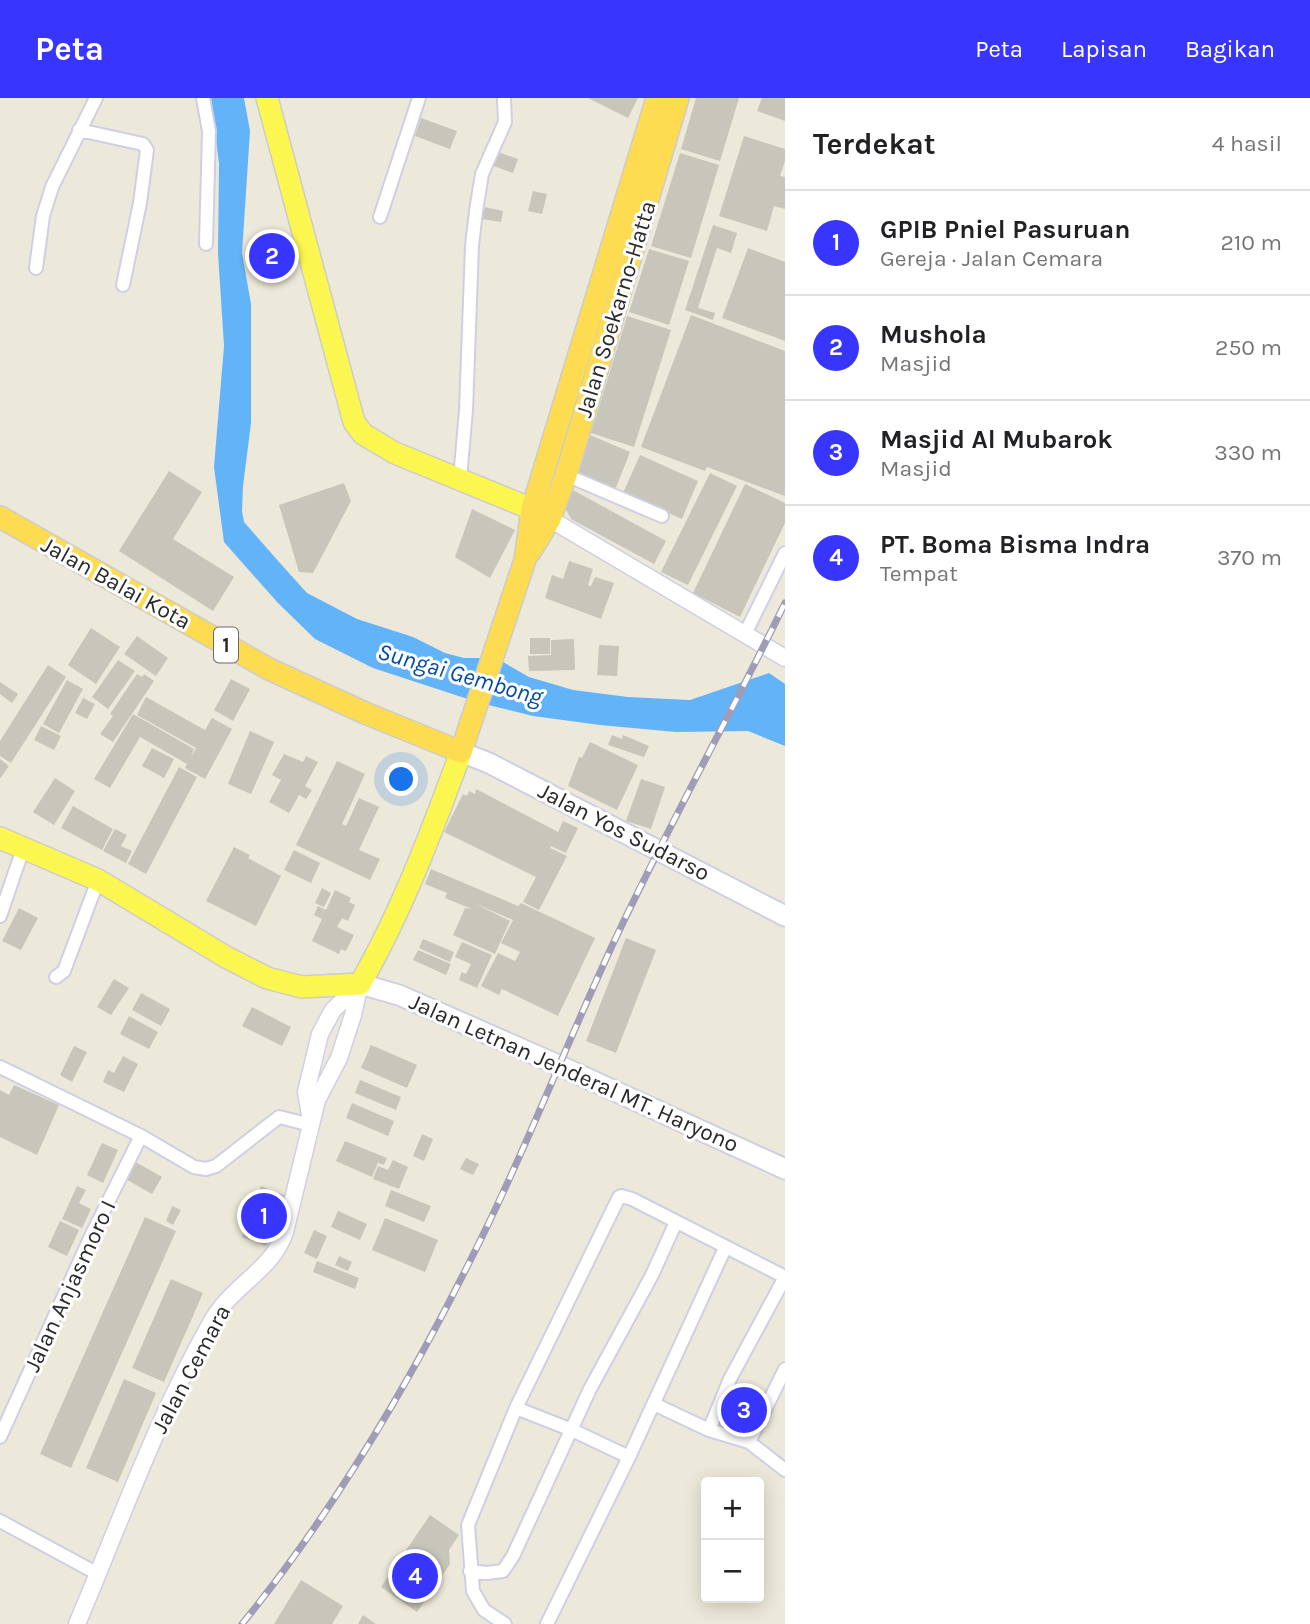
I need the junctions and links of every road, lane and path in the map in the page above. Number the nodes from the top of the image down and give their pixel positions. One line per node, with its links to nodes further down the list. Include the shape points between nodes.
1 (96, 98): 8 (street)
2 (203, 98): 10 (street, via 209,131)
3 (267, 98): 14 (main road, via 354,422 376,443)
4 (419, 98): 9 (street)
5 (505, 98): 14 (street, via 505,122 482,174 475,223)
6 (657, 98): 15 (highway, Jalan Soekarno-Hatta)
7 (678, 98): 13 (highway, Jalan Soekarno-Hatta)
8 (79, 130): 11 (street, via 52,187); 12 (street, via 143,144 147,150)
9 (380, 217)
10 (206, 244)
11 (36, 268)
12 (123, 285)
13 (566, 475): 15 (highway, Jalan Soekarno-Hatta); 16 (street)
14 (460, 479): 15 (main road)
15 (541, 514): 19 (street); 21 (highway)
16 (662, 516)
17 (0, 517): 21 (highway, Jalan Balai Kota / 1, via 269,669)
18 (785, 553): 19 (street)
19 (745, 634): 20 (street)
20 (785, 658)
21 (461, 752): 26 (main road, Jalan Yos Sudarso); 28 (main road, via 390,929)
22 (0, 838): 23 (main road)
23 (24, 846): 24 (main road); 25 (street)
24 (98, 880): 27 (street, via 64,971); 28 (main road, via 267,978 302,987)
25 (0, 916)
26 (785, 916)
27 (56, 977)
28 (360, 984): 30 (street, Jalan Cemara, via 339,1058 317,1100); 30 (street, Jalan Cemara, via 333,1010 320,1034 306,1092); 32 (main road, Jalan Letnan Jenderal MT. Haryono, via 412,1000)
29 (0, 1067): 31 (street)
30 (311, 1125): 31 (street, via 279,1117 206,1169 194,1167); 47 (street, Jalan Cemara, via 278,1251 227,1298 212,1320 164,1415)
31 (141, 1136): 41 (street, Jalan Anjasmoro I)
32 (785, 1169)
33 (676, 1222): 34 (street); 38 (street, via 619,1197); 39 (street)
34 (725, 1248): 35 (street); 37 (street)
35 (785, 1277): 40 (street, via 730,1379)
36 (785, 1370): 42 (street)
37 (654, 1404): 40 (street); 43 (street)
38 (516, 1408): 39 (street); 46 (street, via 468,1525)
39 (572, 1430): 43 (street); 46 (street, via 506,1568)
40 (709, 1430): 42 (street)
41 (0, 1437)
42 (749, 1442): 44 (street)
43 (629, 1457): 50 (street)
44 (784, 1467)
45 (0, 1521): 47 (street)
46 (470, 1571): 49 (street, via 478,1601)
47 (98, 1574): 48 (street, Jalan Cemara)
48 (77, 1624)
49 (505, 1624)
50 (547, 1624)

